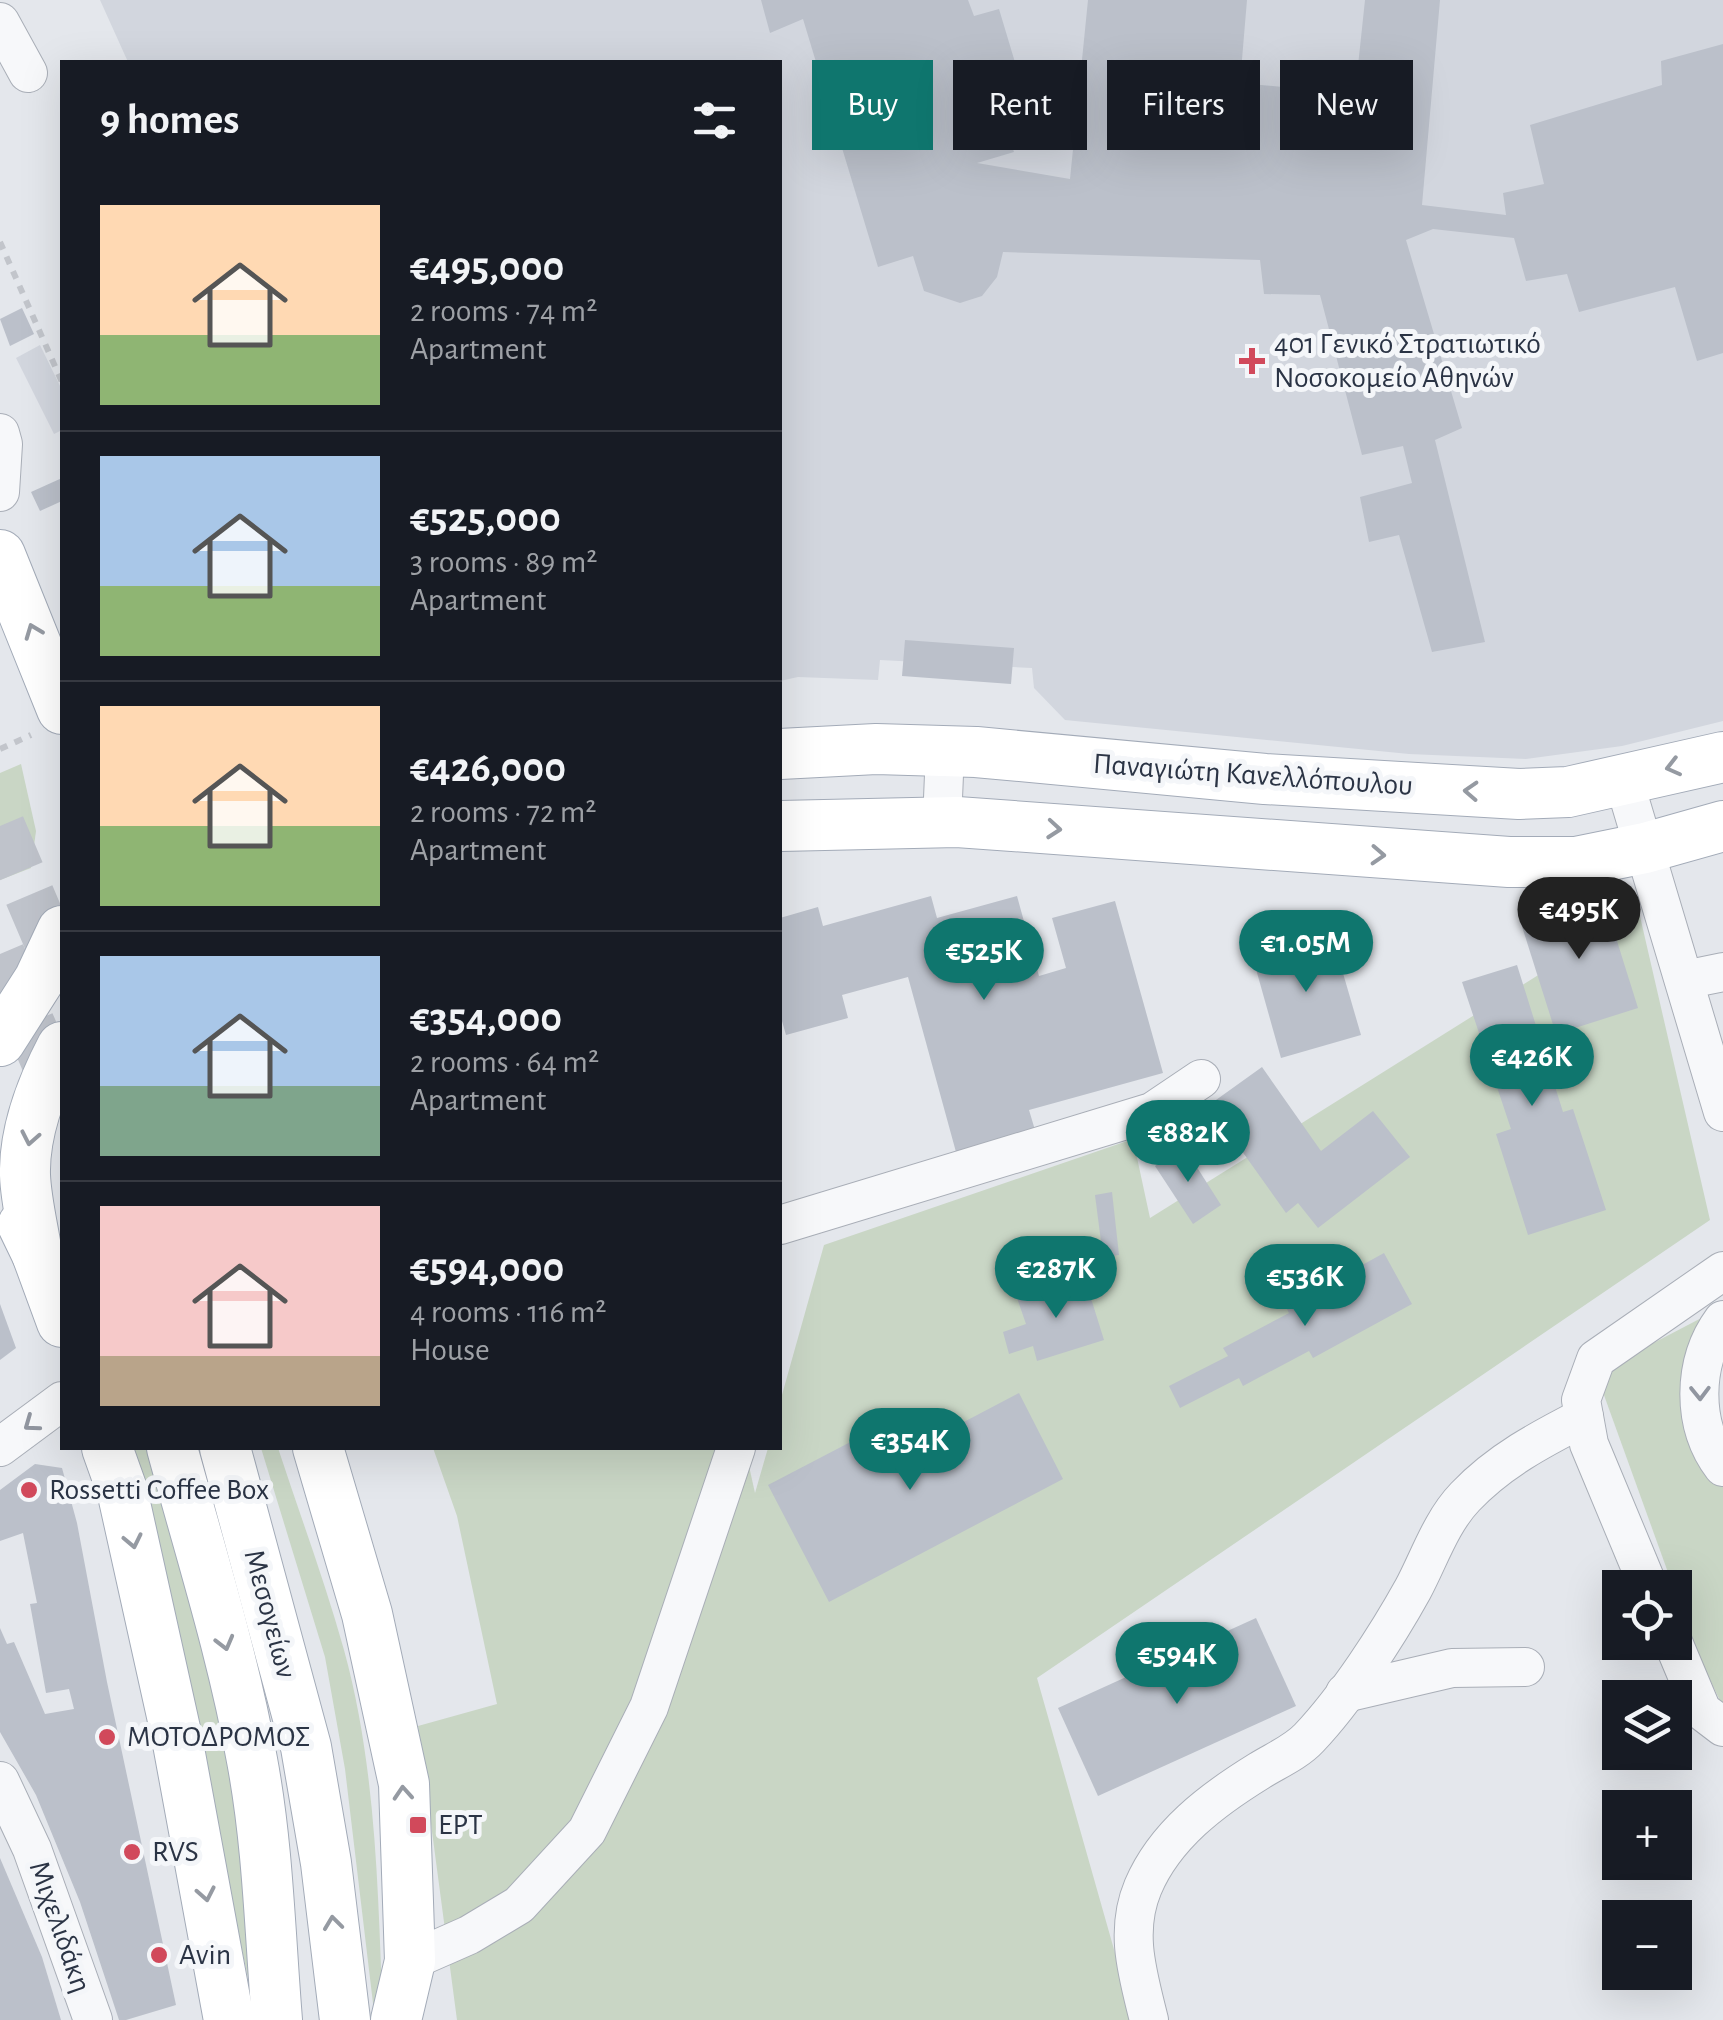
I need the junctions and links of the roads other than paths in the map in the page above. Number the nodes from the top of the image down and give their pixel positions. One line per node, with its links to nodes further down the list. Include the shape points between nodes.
1 (0, 22): 2 (street)
2 (28, 73)
3 (0, 433): 4 (street)
4 (0, 492)
5 (0, 555): 6 (main road, one-way to 5)
6 (60, 703)
7 (945, 751): 8 (main road, Παναγιώτη Κανελλόπουλου); 10 (main road, Παναγιώτη Κανελλόπουλου, one-way to 7, via 1519,794); 11 (street)
8 (782, 754)
9 (1723, 757): 10 (main road, Παναγιώτη Κανελλόπουλου, one-way to 10)
10 (1624, 782): 14 (street)
11 (942, 822): 12 (main road); 14 (main road, one-way to 14, via 1509,862 1576,862)
12 (782, 826)
13 (1723, 826): 14 (main road)
14 (1644, 848): 17 (street)
15 (60, 934): 18 (main road)
16 (1723, 972): 17 (street)
17 (1684, 980): 24 (street)
18 (22, 998): 19 (main road)
19 (60, 1043)
20 (60, 1046): 22 (main road)
21 (60, 1049): 27 (main road, one-way to 27, via 27,1147)
22 (0, 1071)
23 (1201, 1078): 26 (street, via 1152,1112)
24 (1723, 1112)
25 (0, 1181): 27 (main road)
26 (782, 1225)
27 (37, 1254): 29 (main road)
28 (1723, 1270): 32 (street, via 1596,1359 1581,1400)
29 (60, 1317)
30 (1723, 1320): 39 (street, one-way to 39, via 1700,1373 1700,1415)
31 (60, 1402): 33 (street, one-way to 33)
32 (1584, 1417): 40 (street); 43 (street, via 1526,1447 1462,1500)
33 (0, 1447)
34 (108, 1450): 48 (main road, one-way to 48, via 177,1738)
35 (173, 1450): 49 (main road, Μεσογείων, one-way to 49, via 253,1761)
36 (225, 1450): 50 (main road, Μεσογείων, one-way to 36, via 306,1747)
37 (319, 1450): 46 (main road, one-way to 37, via 404,1784 367,1614)
38 (735, 1450): 46 (street, via 648,1706 586,1831 519,1905)
39 (1723, 1467)
40 (1642, 1570)
41 (1681, 1660): 44 (street, via 1702,1711)
42 (1525, 1667): 43 (street, via 1452,1668)
43 (1346, 1693): 52 (street, via 1306,1741 1210,1804 1169,1842 1134,1914 1132,1949)
44 (1723, 1727)
45 (0, 1781): 47 (street, Μιχελιδάκη, via 32,1849)
46 (410, 1961): 51 (main road)
47 (93, 2020)
48 (229, 2020)
49 (277, 2020)
50 (345, 2020)
51 (396, 2020)
52 (1149, 2020)

